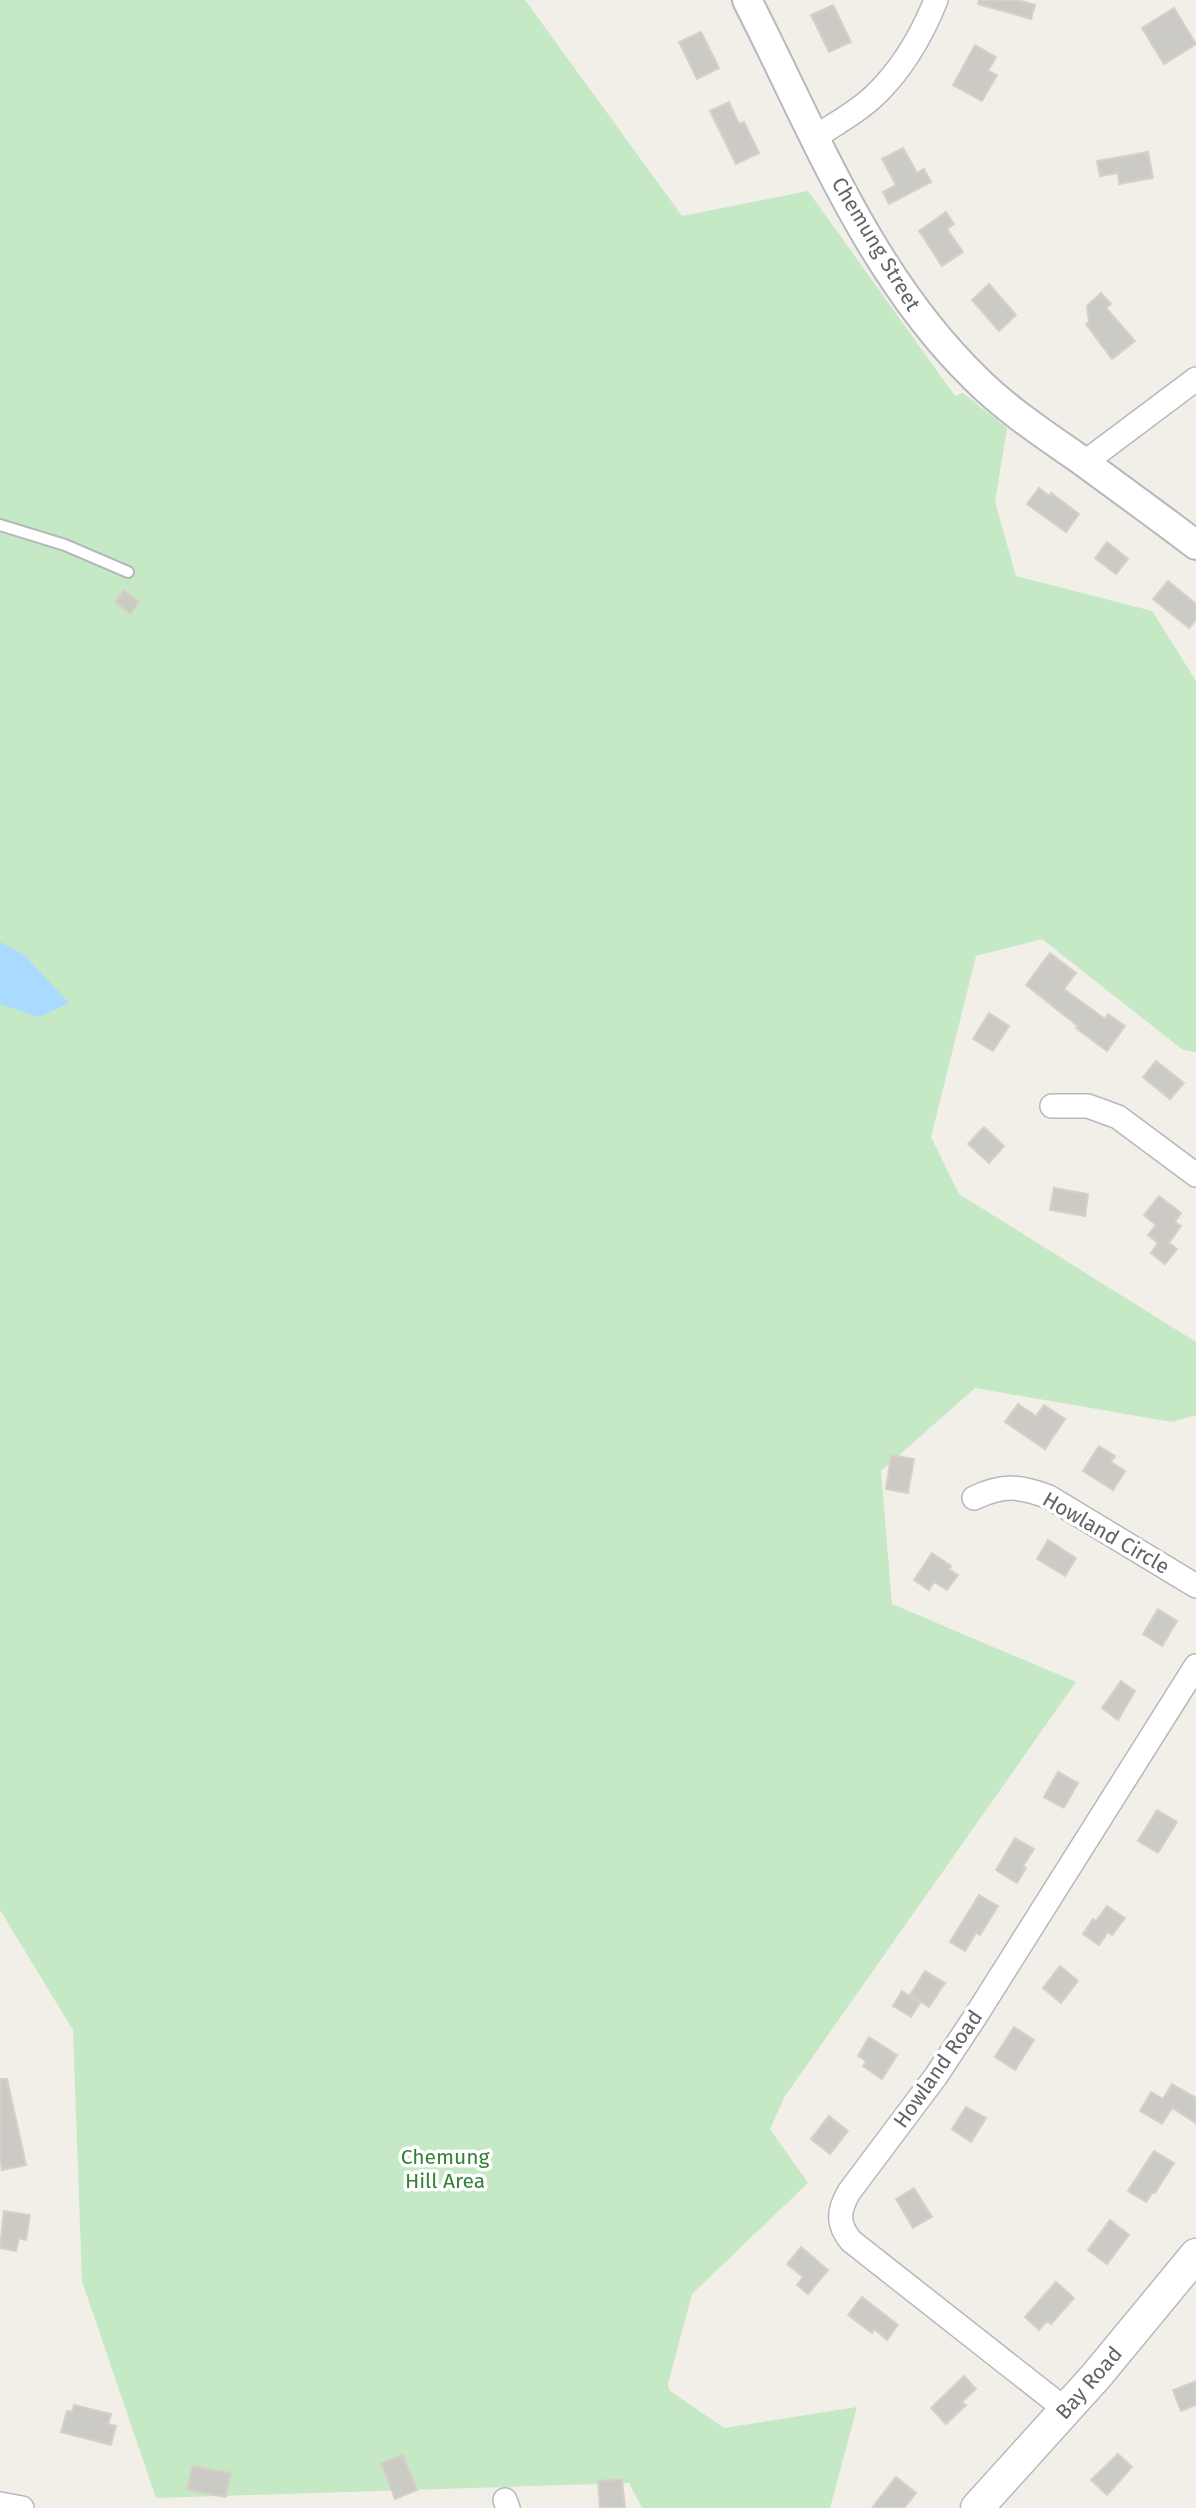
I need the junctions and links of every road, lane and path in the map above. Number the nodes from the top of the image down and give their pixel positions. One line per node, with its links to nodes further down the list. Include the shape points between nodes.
1 (747, 0): 3 (street, Chemung Street)
2 (936, 0): 3 (street, via 893,75 872,98)
3 (814, 138): 5 (street, Chemung Street, via 886,269 933,332 993,395)
4 (1196, 379): 5 (street)
5 (1084, 463): 7 (street, Chemung Street)
6 (0, 525): 8 (lane, via 65,545)
7 (1196, 545)
8 (128, 572)
9 (1052, 1105): 10 (street, via 1088,1106 1118,1116)
10 (1196, 1175)
11 (974, 1498): 12 (street, Howland Circle, via 1012,1487 1039,1493)
12 (1196, 1586)
13 (1196, 1666): 15 (street, Howland Road, via 975,2017 849,2192 839,2218 841,2230 851,2241)
14 (1194, 2260): 15 (main road, Bay Road)
15 (1066, 2410): 18 (main road, Bay Road)
16 (0, 2504): 17 (street)
17 (22, 2508)
18 (977, 2508)

